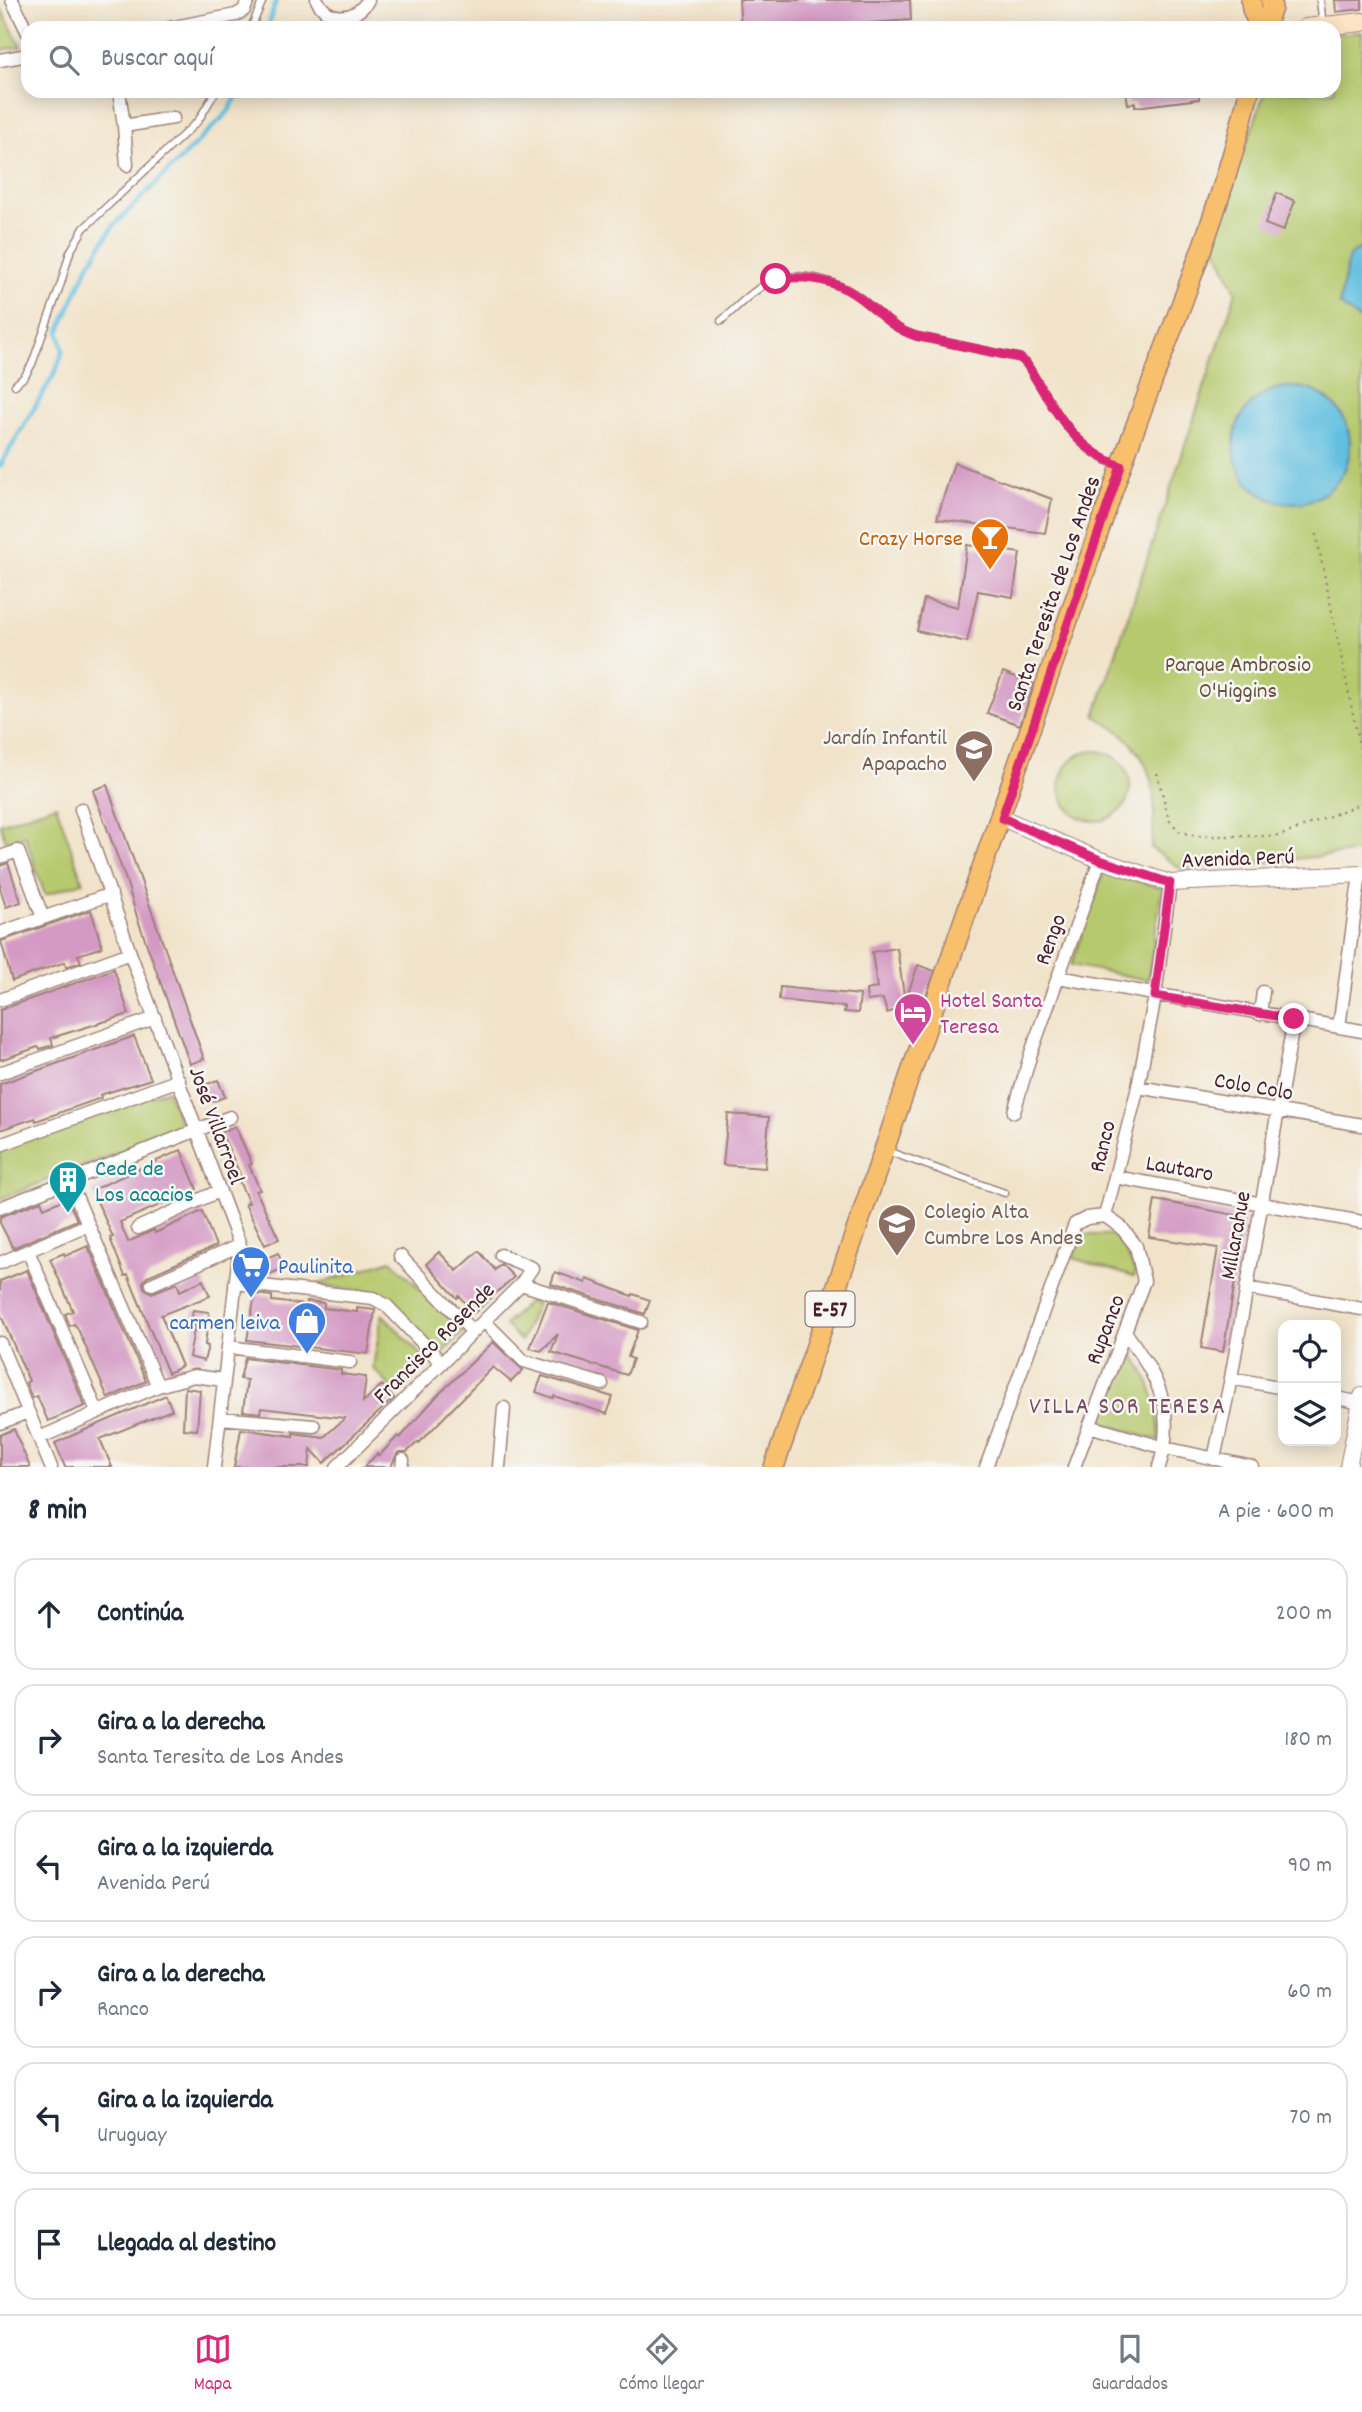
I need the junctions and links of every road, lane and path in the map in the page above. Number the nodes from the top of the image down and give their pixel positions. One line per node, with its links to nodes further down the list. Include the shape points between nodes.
1 (12, 0): 9 (street)
2 (248, 0): 10 (street, via 236,15)
3 (263, 0): 11 (lane)
4 (317, 0): 5 (street, via 327,13 344,17 353,15)
5 (368, 0)
6 (1251, 0): 12 (main road)
7 (1271, 0): 13 (main road)
8 (1320, 0): 14 (lane)
9 (22, 21)
10 (205, 21)
11 (254, 21)
12 (1258, 21)
13 (1266, 21)
14 (1316, 21)
15 (1362, 22): 16 (main road)
16 (1341, 24)
17 (21, 56): 18 (street)
18 (0, 60)
19 (120, 98): 23 (street)
20 (212, 98): 26 (lane, via 198,121 84,228 70,252 32,364)
21 (1247, 98): 27 (main road, Santa Teresita de Los Andes / E-57, via 1205,236)
22 (173, 118): 23 (street)
23 (124, 126): 24 (street)
24 (127, 165)
25 (721, 321): 27 (lane, via 776,279 821,279 861,298 899,330 1020,358 1071,433 1089,451)
26 (15, 385)
27 (1121, 466): 33 (main road, Santa Teresita de Los Andes / E-57)
28 (1315, 534): 29 (path)
29 (1362, 758)
30 (1157, 774): 31 (path, via 1169,820 1180,832 1197,836 1285,834)
31 (1362, 803)
32 (81, 809): 38 (street, José Villarroel)
33 (1002, 818): 35 (street, Avenida Perú); 60 (main road, Santa Teresita de Los Andes / E-57)
34 (0, 857): 39 (street, via 18,851)
35 (1100, 860): 37 (street, Avenida Perú); 42 (street, Rengo)
36 (1361, 874): 37 (street, Avenida Perú); 49 (street)
37 (1170, 883): 44 (street, Ranco)
38 (111, 894): 39 (street); 41 (street, José Villarroel)
39 (43, 918): 40 (street)
40 (0, 933)
41 (130, 953): 45 (street); 47 (street, José Villarroel)
42 (1058, 977): 44 (street); 55 (street, Rengo)
43 (1263, 992): 46 (street)
44 (1155, 996): 46 (street); 53 (street, Ranco)
45 (0, 1000)
46 (1260, 1014): 48 (street)
47 (155, 1018): 51 (street); 52 (street, José Villarroel)
48 (1294, 1019): 49 (street); 54 (street, Millarahue)
49 (1339, 1027): 50 (street)
50 (1362, 1031)
51 (0, 1073)
52 (179, 1080): 58 (street, José Villarroel); 59 (street)
53 (1138, 1087): 54 (street, Colo Colo); 61 (street, Ranco)
54 (1278, 1110): 57 (street, Colo Colo); 65 (street, Millarahue)
55 (1014, 1112)
56 (230, 1117): 58 (street)
57 (1362, 1125)
58 (198, 1129): 62 (street); 63 (street, José Villarroel)
59 (0, 1145)
60 (885, 1150): 64 (lane); 110 (main road, Santa Teresita de Los Andes / E-57)
61 (1115, 1177): 65 (street, Lautaro); 67 (street, Ranco)
62 (69, 1180): 66 (street); 69 (street)
63 (219, 1191): 70 (street); 71 (street, José Villarroel)
64 (1005, 1193)
65 (1262, 1203): 68 (street, Lautaro); 79 (street, Millarahue)
66 (0, 1208)
67 (1105, 1216): 84 (street, Rupanco, via 1136,1246 1144,1281); 111 (street, via 1074,1224)
68 (1362, 1222)
69 (87, 1225): 72 (street); 92 (street)
70 (138, 1228)
71 (240, 1245): 76 (street, José Villarroel); 77 (street)
72 (28, 1251): 75 (street); 97 (street)
73 (501, 1255): 78 (street, Francisco Rosende, via 532,1268)
74 (400, 1256): 83 (street)
75 (0, 1263)
76 (236, 1283): 85 (street, José Villarroel); 88 (street, via 373,1298 386,1305)
77 (152, 1284)
78 (521, 1284): 81 (street, Francisco Rosende); 82 (street)
79 (1247, 1288): 80 (street); 89 (street, Millarahue)
80 (1362, 1309)
81 (484, 1321): 83 (street, Francisco Rosende); 91 (street, via 524,1361)
82 (641, 1322)
83 (473, 1332): 88 (street, Francisco Rosende)
84 (1126, 1333): 102 (street, Rupanco); 104 (street, via 1151,1367 1165,1407)
85 (228, 1347): 87 (street); 90 (street, José Villarroel)
86 (1, 1348): 98 (street)
87 (350, 1362)
88 (442, 1363): 108 (street, Francisco Rosende)
89 (1231, 1378): 93 (street); 105 (street, Millarahue)
90 (224, 1380): 92 (street, via 194,1376); 99 (street, José Villarroel)
91 (602, 1384)
92 (158, 1386): 97 (street)
93 (1278, 1387)
94 (1341, 1398): 95 (street)
95 (1362, 1400): 115 (street)
96 (504, 1408): 109 (street)
97 (97, 1411): 103 (street)
98 (28, 1412): 100 (street); 103 (street)
99 (220, 1418): 101 (street); 107 (street, José Villarroel)
100 (0, 1423)
101 (314, 1426)
102 (1089, 1426): 104 (street); 112 (street, Rupanco)
103 (39, 1438): 106 (street)
104 (1165, 1448): 105 (street); 113 (street)
105 (1214, 1458): 114 (street)
106 (51, 1467)
107 (214, 1467)
108 (337, 1467)
109 (499, 1467)
110 (774, 1467)
111 (986, 1467)
112 (1074, 1467)
113 (1159, 1467)
114 (1247, 1467)
115 (1348, 1467)

